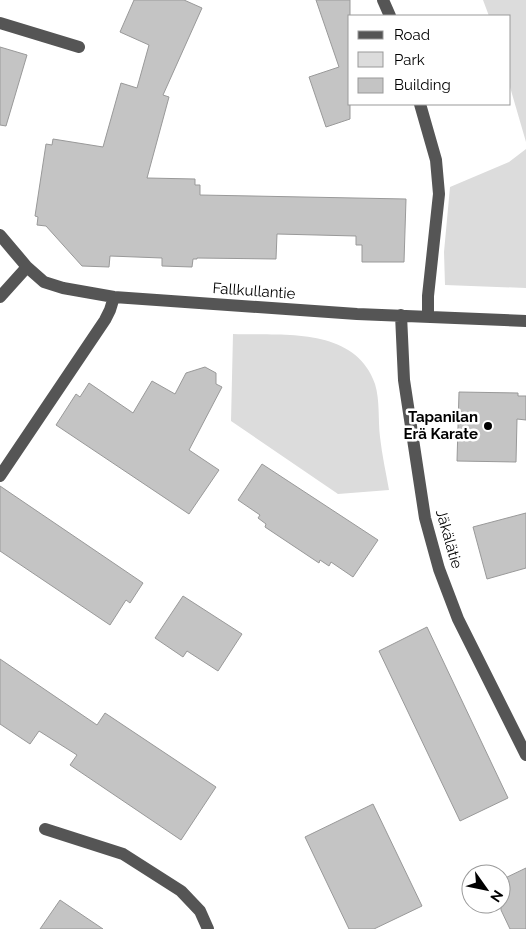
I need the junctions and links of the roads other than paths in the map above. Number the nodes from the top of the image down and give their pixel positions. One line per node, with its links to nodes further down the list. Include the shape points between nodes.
1 (384, 0): 2 (street)
2 (390, 15)
3 (0, 23): 4 (street)
4 (79, 47)
5 (420, 105): 11 (street, via 436,160 439,194)
6 (0, 235): 7 (street, Fallkullantie)
7 (27, 267): 8 (street, Fallkullantie, via 44,282); 9 (street)
8 (114, 297): 10 (street, Fallkullantie); 13 (street, via 105,320)
9 (0, 298)
10 (402, 315): 11 (street, Fallkullantie); 14 (street, Jäkälätie, via 404,380 425,518 439,569 458,619)
11 (428, 316): 12 (street, Fallkullantie)
12 (526, 321)
13 (0, 476)
14 (526, 755)
15 (45, 829): 16 (street, via 123,854 181,891 200,911)
16 (208, 929)

